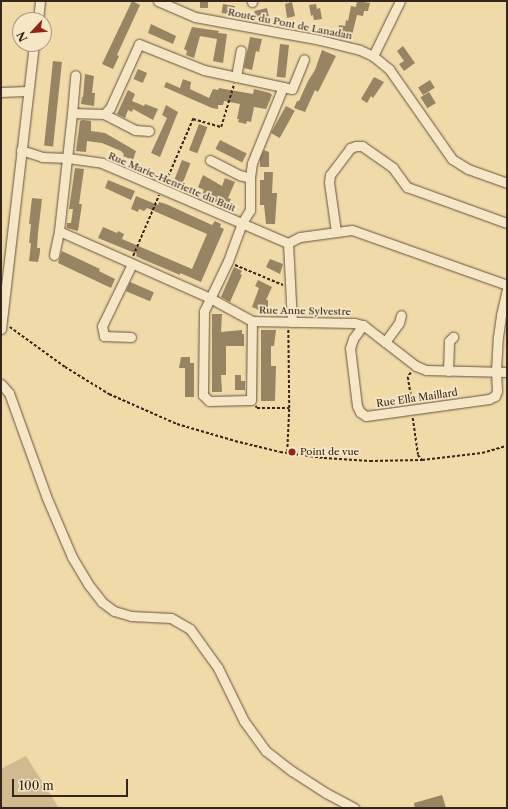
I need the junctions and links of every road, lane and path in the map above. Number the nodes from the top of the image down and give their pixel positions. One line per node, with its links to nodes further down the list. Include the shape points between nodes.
1 (40, 1): 4 (street)
2 (158, 1): 7 (street, Route du Pont de Lanadan, via 195,17 320,40)
3 (400, 1): 7 (street)
4 (39, 12)
5 (241, 50): 10 (street)
6 (33, 52): 12 (street)
7 (373, 56): 21 (street, Route du Pont de Lanadan, via 389,69 452,159 468,169)
8 (304, 60): 11 (street, via 292,89)
9 (75, 75): 14 (street)
10 (236, 76): 11 (street); 15 (street, via 204,70 139,44 110,108); 22 (path, via 221,127 193,119)
11 (283, 87): 20 (street, via 252,163)
12 (27, 91): 13 (street); 17 (street)
13 (1, 92)
14 (72, 113): 15 (street); 18 (street)
15 (104, 114): 16 (street, via 135,130)
16 (149, 131)
17 (21, 150): 18 (street, Rue Marie-Henriette du Buit, via 42,157); 38 (street)
18 (68, 158): 22 (street, Rue Marie-Henriette du Buit, via 102,163); 25 (street)
19 (210, 160): 20 (street)
20 (250, 178): 23 (street, via 250,210)
21 (507, 182)
22 (162, 189): 23 (street, Rue Marie-Henriette du Buit); 30 (path, via 133,253)
23 (242, 223): 27 (street, Rue Marie-Henriette du Buit); 29 (street)
24 (507, 223): 26 (street, via 407,187 393,168 362,146 356,146 350,148 330,175)
25 (59, 231): 28 (street); 30 (street, Rue Anne Sylvestre)
26 (336, 232): 27 (street, via 300,237); 31 (street, via 352,230)
27 (288, 243): 32 (street)
28 (54, 255)
29 (228, 261): 32 (path); 34 (street)
30 (132, 264): 34 (street, Rue Anne Sylvestre); 40 (street, via 102,326 104,336)
31 (507, 285)
32 (290, 289): 37 (street)
33 (507, 289): 45 (street, via 501,315)
34 (210, 298): 36 (street, Rue Anne Sylvestre); 48 (street, via 204,311 203,395 209,401)
35 (401, 315): 42 (street, via 399,323)
36 (252, 321): 37 (street, Rue Anne Sylvestre); 48 (street)
37 (290, 322): 39 (street, Rue Anne Sylvestre); 49 (path)
38 (2, 325): 52 (path, via 12,329 65,368 109,394 177,424)
39 (363, 325): 42 (street, Rue Anne Sylvestre); 50 (street, Rue Ella Maillard, via 350,348 357,406 360,412 366,416)
40 (131, 337)
41 (453, 337): 44 (street, via 449,341)
42 (385, 342): 43 (street, Rue Anne Sylvestre)
43 (416, 366): 44 (street, Rue Anne Sylvestre, via 426,370); 50 (path, via 408,377)
44 (448, 371): 45 (street, Rue Anne Sylvestre)
45 (496, 371): 46 (street, Rue Anne Sylvestre); 50 (street, Rue Ella Maillard, via 495,396)
46 (507, 372)
47 (1, 384): 54 (street, via 7,388 46,496 72,556 102,602 114,611 131,616 171,618 190,629 218,668 244,721 266,751 292,771)
48 (251, 400): 49 (path, via 257,408)
49 (289, 408): 52 (path)
50 (412, 409): 53 (path, via 418,455)
51 (507, 446): 53 (path)
52 (287, 453): 53 (path, via 362,461)
53 (422, 460)
54 (354, 808)

